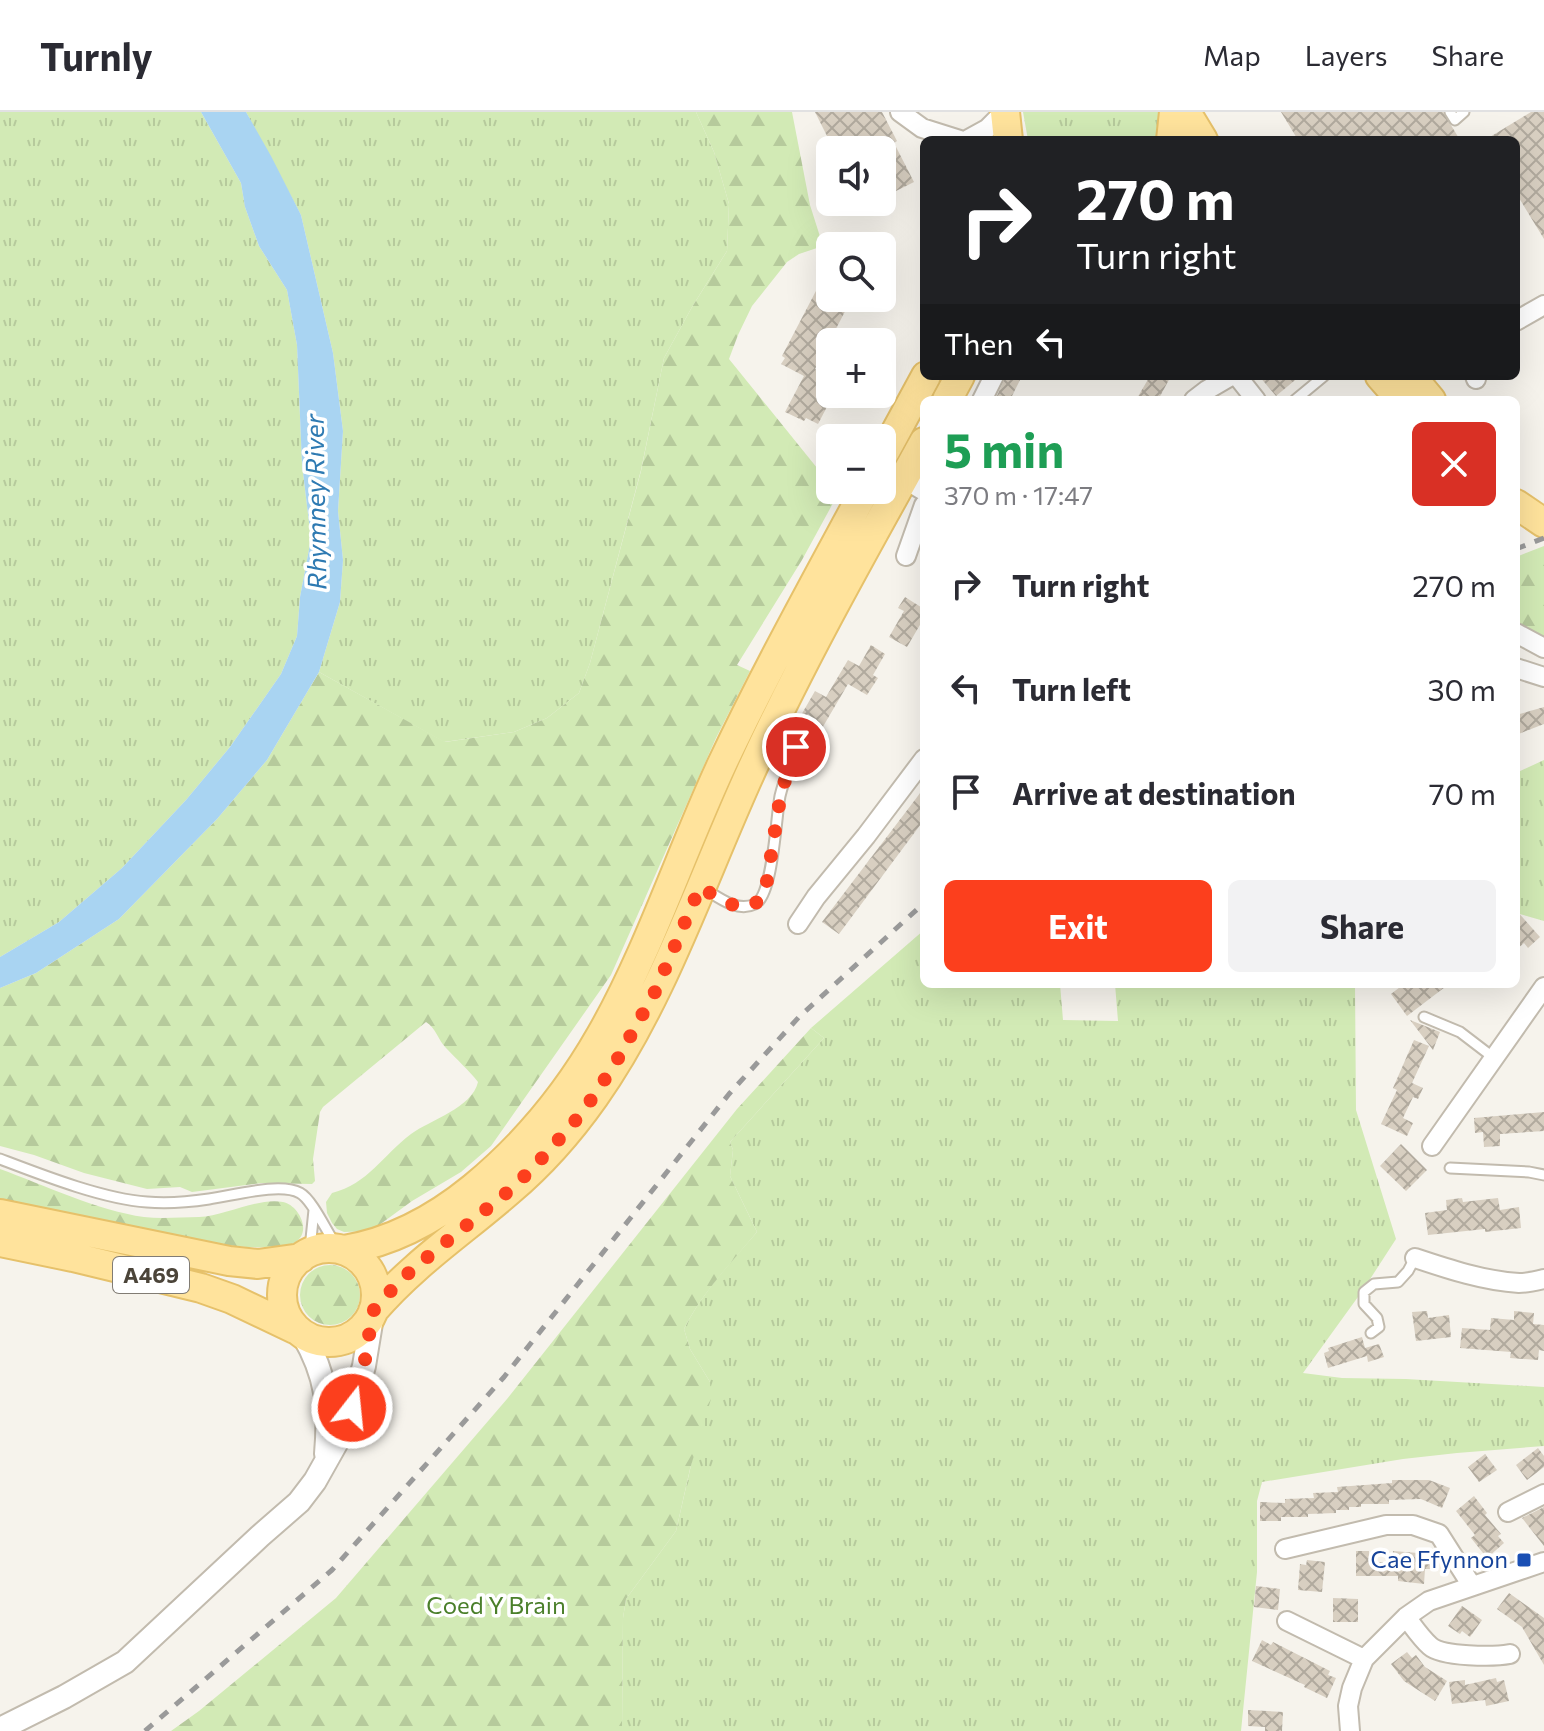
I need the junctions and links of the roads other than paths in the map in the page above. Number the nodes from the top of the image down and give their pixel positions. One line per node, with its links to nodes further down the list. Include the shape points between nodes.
1 (900, 112): 7 (street, via 922,128)
2 (1004, 112): 8 (street); 9 (main road)
3 (1174, 112): 10 (main road)
4 (1186, 112): 11 (main road)
5 (1450, 112): 6 (lane, via 1455,120)
6 (1464, 112)
7 (947, 136)
8 (974, 136)
9 (1007, 136)
10 (1171, 136)
11 (1201, 136)
12 (1544, 305): 13 (street)
13 (1520, 319)
14 (924, 380): 25 (main road)
15 (1226, 380): 20 (street)
16 (1238, 380): 21 (street)
17 (1319, 380): 22 (lane)
18 (1384, 380): 23 (main road)
19 (1414, 380): 24 (main road)
20 (1199, 396)
21 (1252, 396)
22 (1300, 396)
23 (1398, 396)
24 (1428, 396)
25 (896, 431)
26 (920, 459): 27 (main road, A469)
27 (914, 485): 37 (main road, A469, via 787,696)
28 (858, 504): 49 (main road, A469, via 751,704 609,1021 581,1066 521,1143 462,1196 415,1227)
29 (1520, 507): 31 (main road)
30 (920, 516): 32 (street)
31 (1544, 523)
32 (906, 556)
33 (1520, 669): 34 (street)
34 (1544, 677)
35 (796, 747): 37 (lane, via 781,793 760,902 730,904)
36 (920, 764): 38 (street)
37 (700, 887): 53 (main road, A469, via 656,990 616,1062 572,1125 510,1190 414,1268)
38 (798, 924)
39 (1544, 987): 41 (street)
40 (1424, 1017): 41 (lane, via 1460,1032)
41 (1494, 1058): 42 (street)
42 (1432, 1146)
43 (0, 1159): 46 (lane, via 136,1201 184,1202 286,1189 302,1194)
44 (1450, 1168): 45 (lane)
45 (1544, 1175)
46 (314, 1210): 49 (lane); 50 (lane)
47 (0, 1214): 50 (main road, A469, via 229,1261 258,1264)
48 (0, 1242): 54 (main road, A469, via 201,1288)
49 (341, 1249): 50 (main road, A469, via 321,1249); 53 (main road, via 370,1272)
50 (303, 1257): 54 (main road, via 283,1287 285,1310)
51 (1415, 1258): 52 (street, via 1497,1280); 55 (lane, via 1398,1282 1374,1284 1364,1292 1364,1304 1379,1322)
52 (1544, 1279)
53 (373, 1311): 54 (main road, A469, via 364,1326 344,1339 322,1342); 56 (street, via 352,1408)
54 (299, 1332): 56 (street, via 317,1361 326,1390)
55 (1371, 1333)
56 (326, 1459): 66 (street, via 299,1502 125,1662)
57 (1544, 1494): 58 (street)
58 (1508, 1512)
59 (1285, 1549): 61 (street, via 1386,1525 1413,1525 1439,1534)
60 (1544, 1562): 61 (street)
61 (1472, 1586): 62 (street, via 1429,1601)
62 (1406, 1617): 64 (street, via 1432,1649); 65 (street)
63 (1287, 1621): 65 (street)
64 (1510, 1654)
65 (1364, 1659): 67 (street, via 1348,1706)
66 (0, 1729)
67 (1350, 1731)

